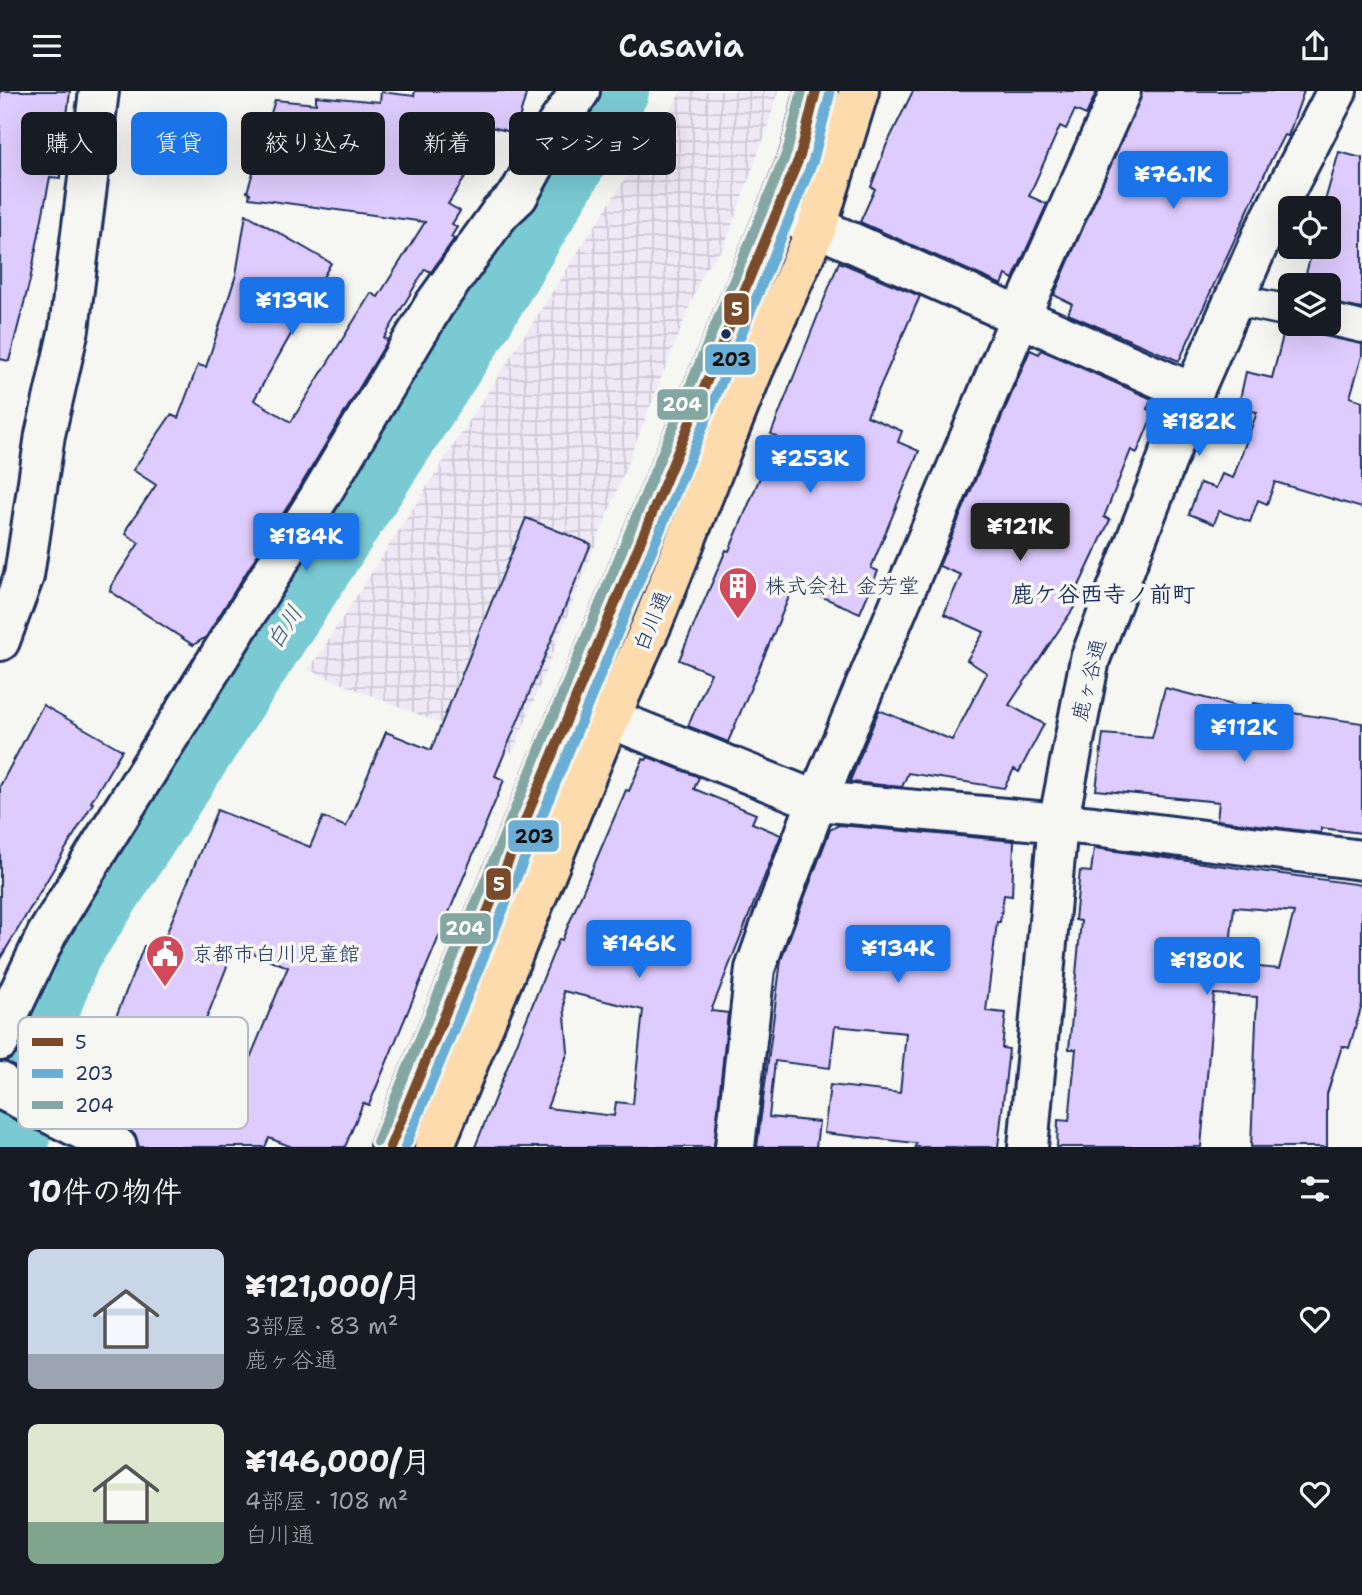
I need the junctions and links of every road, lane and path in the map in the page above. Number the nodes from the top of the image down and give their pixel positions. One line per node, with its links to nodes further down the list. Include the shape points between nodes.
1 (99, 91): 15 (street, via 69,329 45,435 24,576)
2 (580, 91): 20 (street, via 518,196 500,213 434,305 94,856 34,958)
3 (816, 91): 7 (main road, 白川通, via 800,156)
4 (859, 91): 8 (main road, 白川通)
5 (1121, 91): 11 (street)
6 (1337, 91): 9 (street, 鹿ヶ谷通, via 1263,234)
7 (778, 210): 8 (street); 16 (main road, 白川通, via 667,473)
8 (817, 227): 11 (street); 16 (main road, 白川通, via 753,371 653,622)
9 (1235, 300): 10 (street); 14 (street, 鹿ヶ谷通)
10 (1278, 309)
11 (1020, 317): 14 (street); 17 (street)
12 (1341, 323): 13 (street)
13 (1362, 327)
14 (1193, 393): 18 (street, 鹿ヶ谷通, via 1090,659)
15 (0, 641)
16 (593, 711): 17 (street); 23 (main road, 白川通); 24 (main road, 白川通)
17 (817, 801): 18 (street); 25 (street, via 755,969)
18 (1058, 824): 19 (street); 26 (street, 鹿ヶ谷通)
19 (1362, 860)
20 (0, 1041)
21 (82, 1129): 22 (street)
22 (117, 1147)
23 (390, 1147)
24 (434, 1147)
25 (735, 1147)
26 (1028, 1147)

